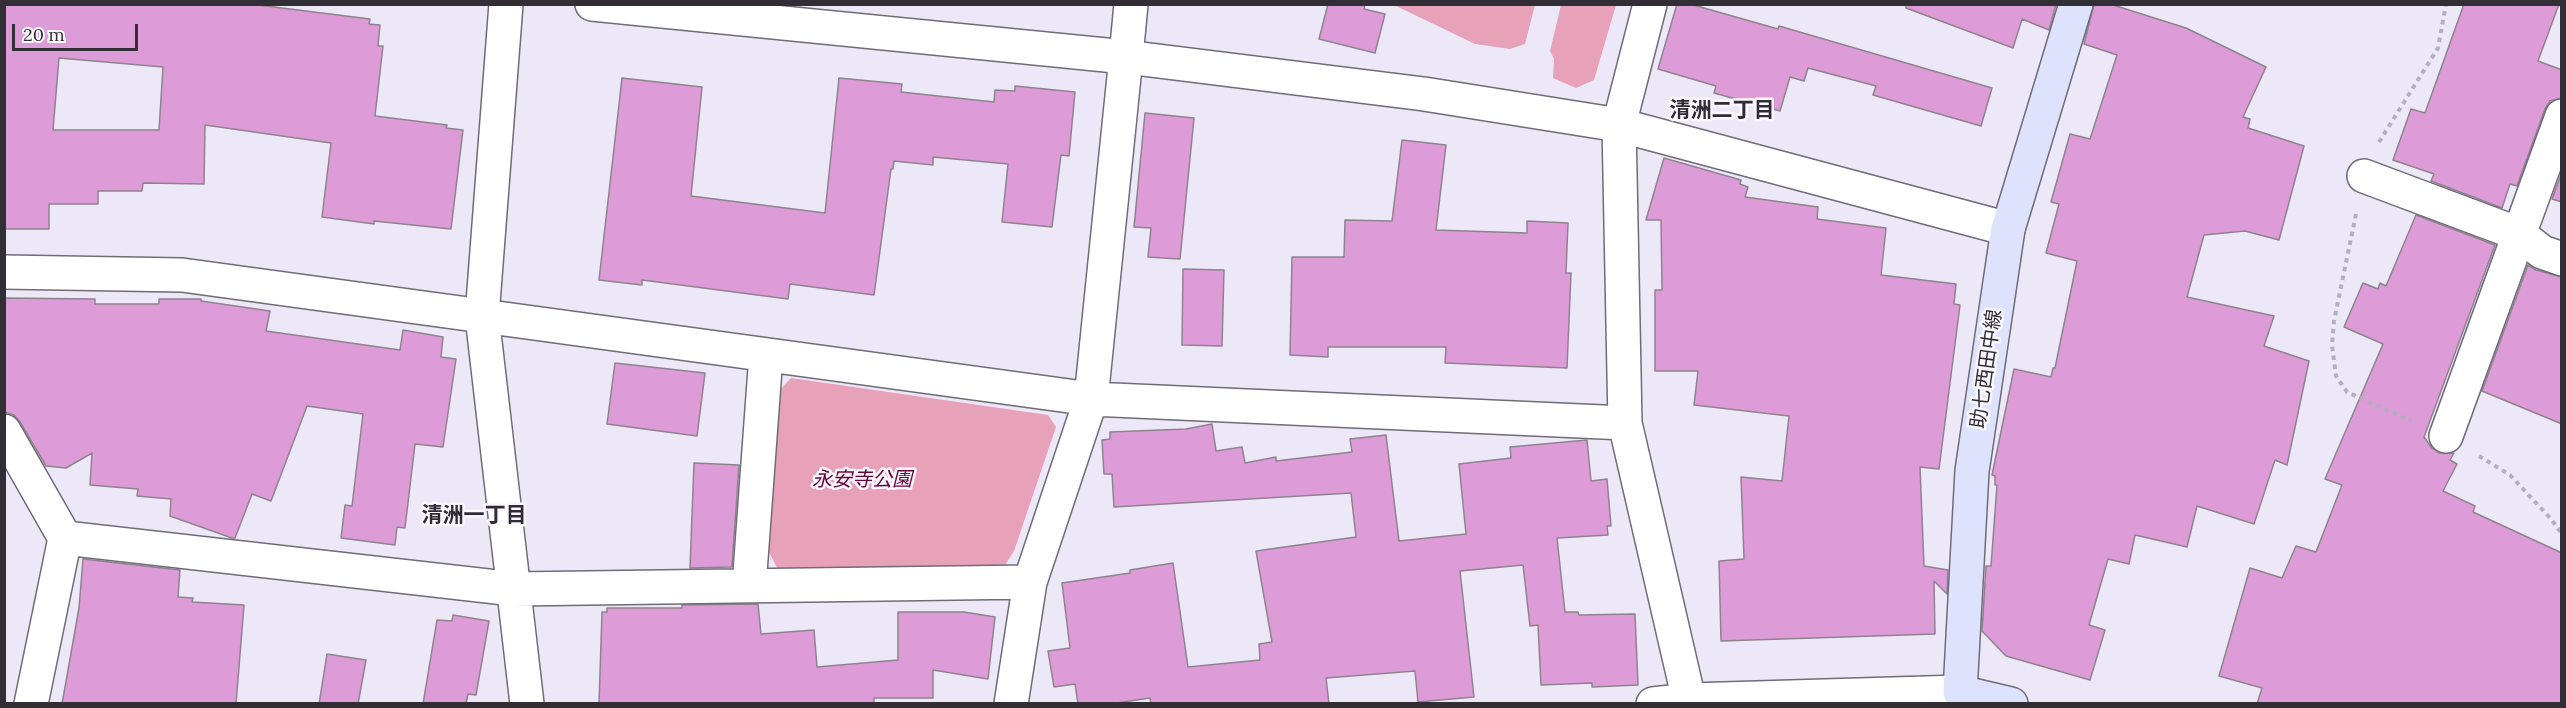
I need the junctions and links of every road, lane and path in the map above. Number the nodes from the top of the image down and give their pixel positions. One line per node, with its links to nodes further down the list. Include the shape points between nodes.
1 (506, 4): 15 (street)
2 (592, 4): 7 (street)
3 (1131, 4): 7 (street)
4 (1650, 4): 9 (street)
5 (2076, 4): 11 (main road, 助七西田中線)
6 (2446, 4): 10 (path, via 2438,48 2371,155)
7 (1126, 57): 9 (street, via 1424,94); 17 (street)
8 (2562, 116): 12 (street)
9 (1619, 125): 11 (street); 18 (street)
10 (2364, 176): 12 (street); 20 (path, via 2334,321 2336,376 2347,392)
11 (2008, 230): 26 (main road, 助七西田中線, via 1972,471)
12 (2519, 234): 13 (street, via 2542,252); 20 (street)
13 (2562, 259)
14 (4, 272): 15 (street, via 182,275)
15 (482, 316): 16 (street); 25 (street)
16 (766, 355): 17 (street); 24 (street)
17 (1090, 399): 18 (street); 23 (street)
18 (1626, 423): 27 (street)
19 (4, 431): 22 (street)
20 (2446, 436): 21 (path, via 2510,475)
21 (2562, 534)
22 (65, 538): 25 (street); 28 (street)
23 (1030, 582): 24 (street); 30 (street)
24 (749, 586): 25 (street)
25 (514, 589): 29 (street)
26 (1960, 692): 27 (street); 32 (main road)
27 (1710, 701): 31 (street)
28 (31, 704)
29 (527, 704)
30 (1011, 704)
31 (1653, 704)
32 (2011, 704)

